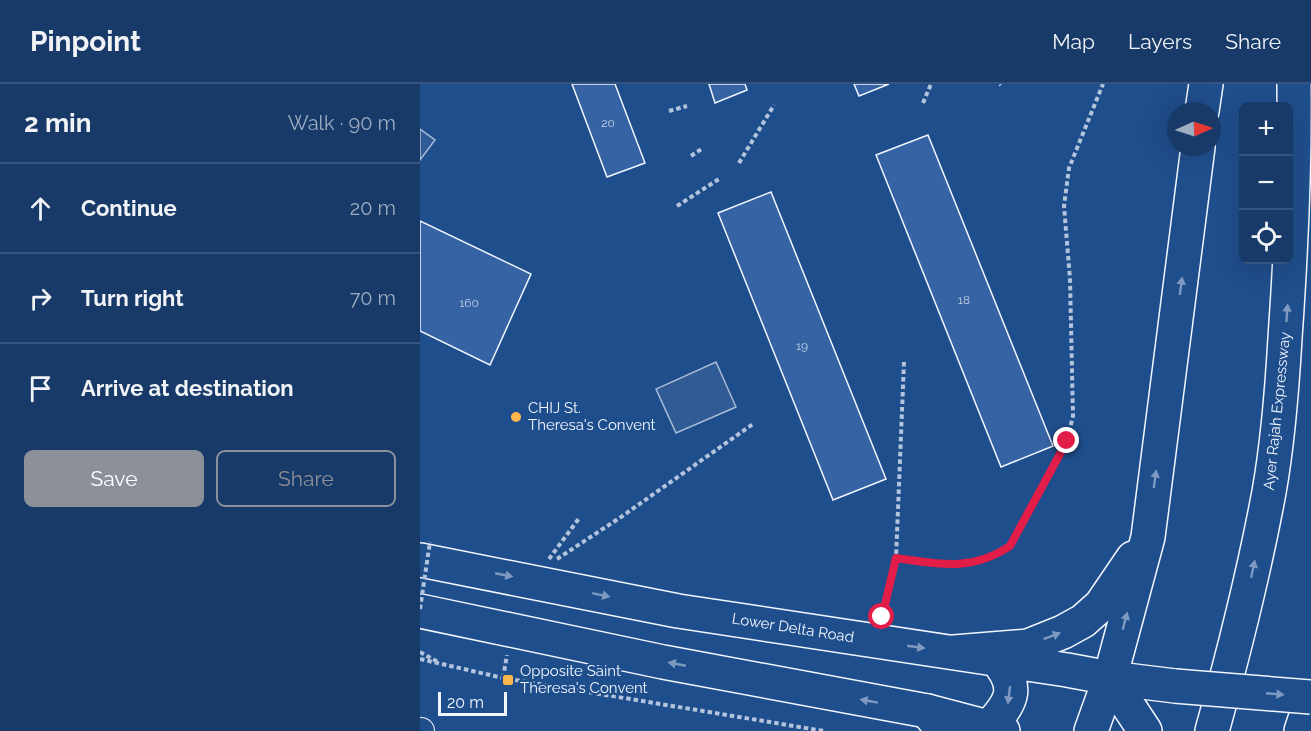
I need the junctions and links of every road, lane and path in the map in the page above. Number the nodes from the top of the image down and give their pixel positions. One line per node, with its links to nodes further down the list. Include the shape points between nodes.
1 (930, 84): 6 (path)
2 (1103, 84): 21 (path, via 1069,168 1064,206 1073,356 1073,416 1067,441 1010,546 976,562 945,565)
3 (1206, 84): 5 (main road)
4 (1294, 84): 36 (main road, Ayer Rajah Expressway, one-way to 4, via 1241,626 1269,491 1280,409 1294,183)
5 (1203, 102)
6 (923, 104)
7 (774, 105): 13 (path)
8 (687, 106): 9 (path)
9 (669, 111)
10 (704, 148): 11 (path)
11 (691, 156)
12 (1197, 156): 19 (main road, one-way to 12)
13 (739, 163)
14 (719, 179): 15 (path)
15 (677, 206)
16 (904, 362): 21 (path)
17 (753, 424): 18 (path, via 621,517 549,561)
18 (580, 517)
19 (1148, 537): 25 (main road, one-way to 19, via 1028,646 1083,621 1101,604); 29 (main road, one-way to 19)
20 (425, 551): 22 (path, bridge); 25 (main road, Lower Delta Road, one-way to 25, via 678,611)
21 (896, 558): 23 (path)
22 (420, 610): 31 (main road, one-way to 22)
23 (882, 617)
24 (420, 652): 28 (path)
25 (954, 652): 27 (main road, Lower Delta Road)
26 (420, 659): 28 (path)
27 (997, 660): 29 (main road, Lower Delta Road); 32 (main road, one-way to 32, via 1008,674 1011,690)
28 (441, 664): 33 (path, via 502,678)
29 (1110, 678): 30 (main road, Lower Delta Road, one-way to 30, bridge); 34 (main road); 35 (main road)
30 (1311, 699): 37 (main road)
31 (935, 721): 32 (main road)
32 (996, 729)
33 (824, 731)
34 (1090, 731)
35 (1145, 731)
36 (1212, 731)
37 (1301, 731)

